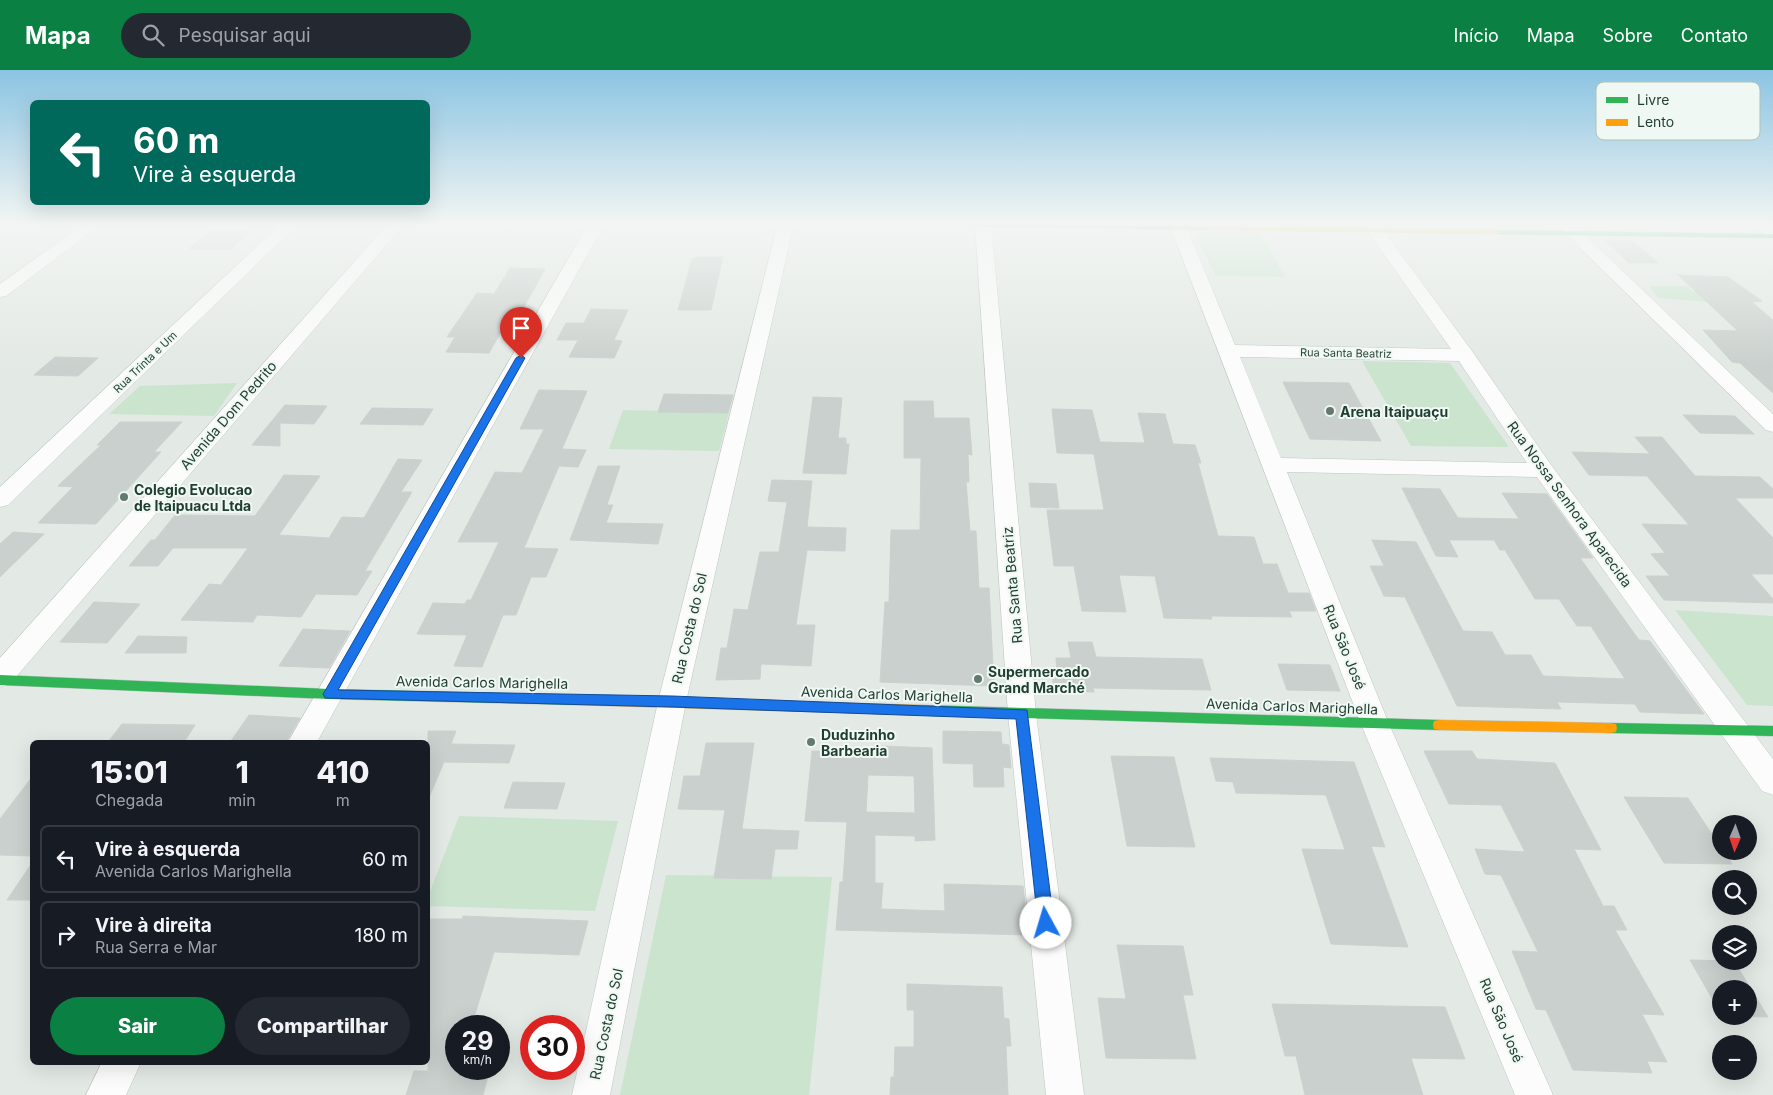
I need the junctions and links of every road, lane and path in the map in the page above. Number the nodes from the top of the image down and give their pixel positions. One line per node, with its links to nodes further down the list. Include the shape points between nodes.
1 (29, 271): 10 (street)
2 (241, 271): 16 (street, Rua Trinta e Um)
3 (355, 271): 17 (street, Avenida Dom Pedrito)
4 (570, 271): 19 (street)
5 (775, 271): 20 (street, Rua Costa do Sol)
6 (987, 271): 21 (street, Rua Santa Beatriz)
7 (1195, 271): 11 (street, Rua São José)
8 (1405, 271): 12 (street, Rua Nossa Senhora Aparecida)
9 (1612, 271): 13 (street)
10 (0, 292)
11 (1226, 351): 12 (street, Rua Santa Beatriz); 14 (street, Rua São José)
12 (1465, 355): 15 (street, Rua Nossa Senhora Aparecida)
13 (1773, 426)
14 (1272, 465): 15 (street); 22 (street, Rua São José)
15 (1543, 470): 23 (street, Rua Nossa Senhora Aparecida)
16 (0, 500)
17 (0, 676)
18 (0, 680): 19 (main road, Avenida Carlos Marighella)
19 (329, 694): 20 (main road, Avenida Carlos Marighella); 25 (street)
20 (672, 702): 21 (main road, Avenida Carlos Marighella); 29 (street, Rua Costa do Sol)
21 (1022, 714): 22 (main road, Avenida Carlos Marighella); 30 (street, Rua Santa Beatriz)
22 (1375, 724): 23 (main road, Avenida Carlos Marighella); 31 (street, Rua São José)
23 (1736, 730): 24 (main road, Avenida Carlos Marighella); 26 (street, Rua Nossa Senhora Aparecida)
24 (1773, 731)
25 (303, 740)
26 (1773, 782)
27 (121, 1065): 28 (street)
28 (105, 1095)
29 (591, 1095)
30 (1065, 1095)
31 (1534, 1095)

